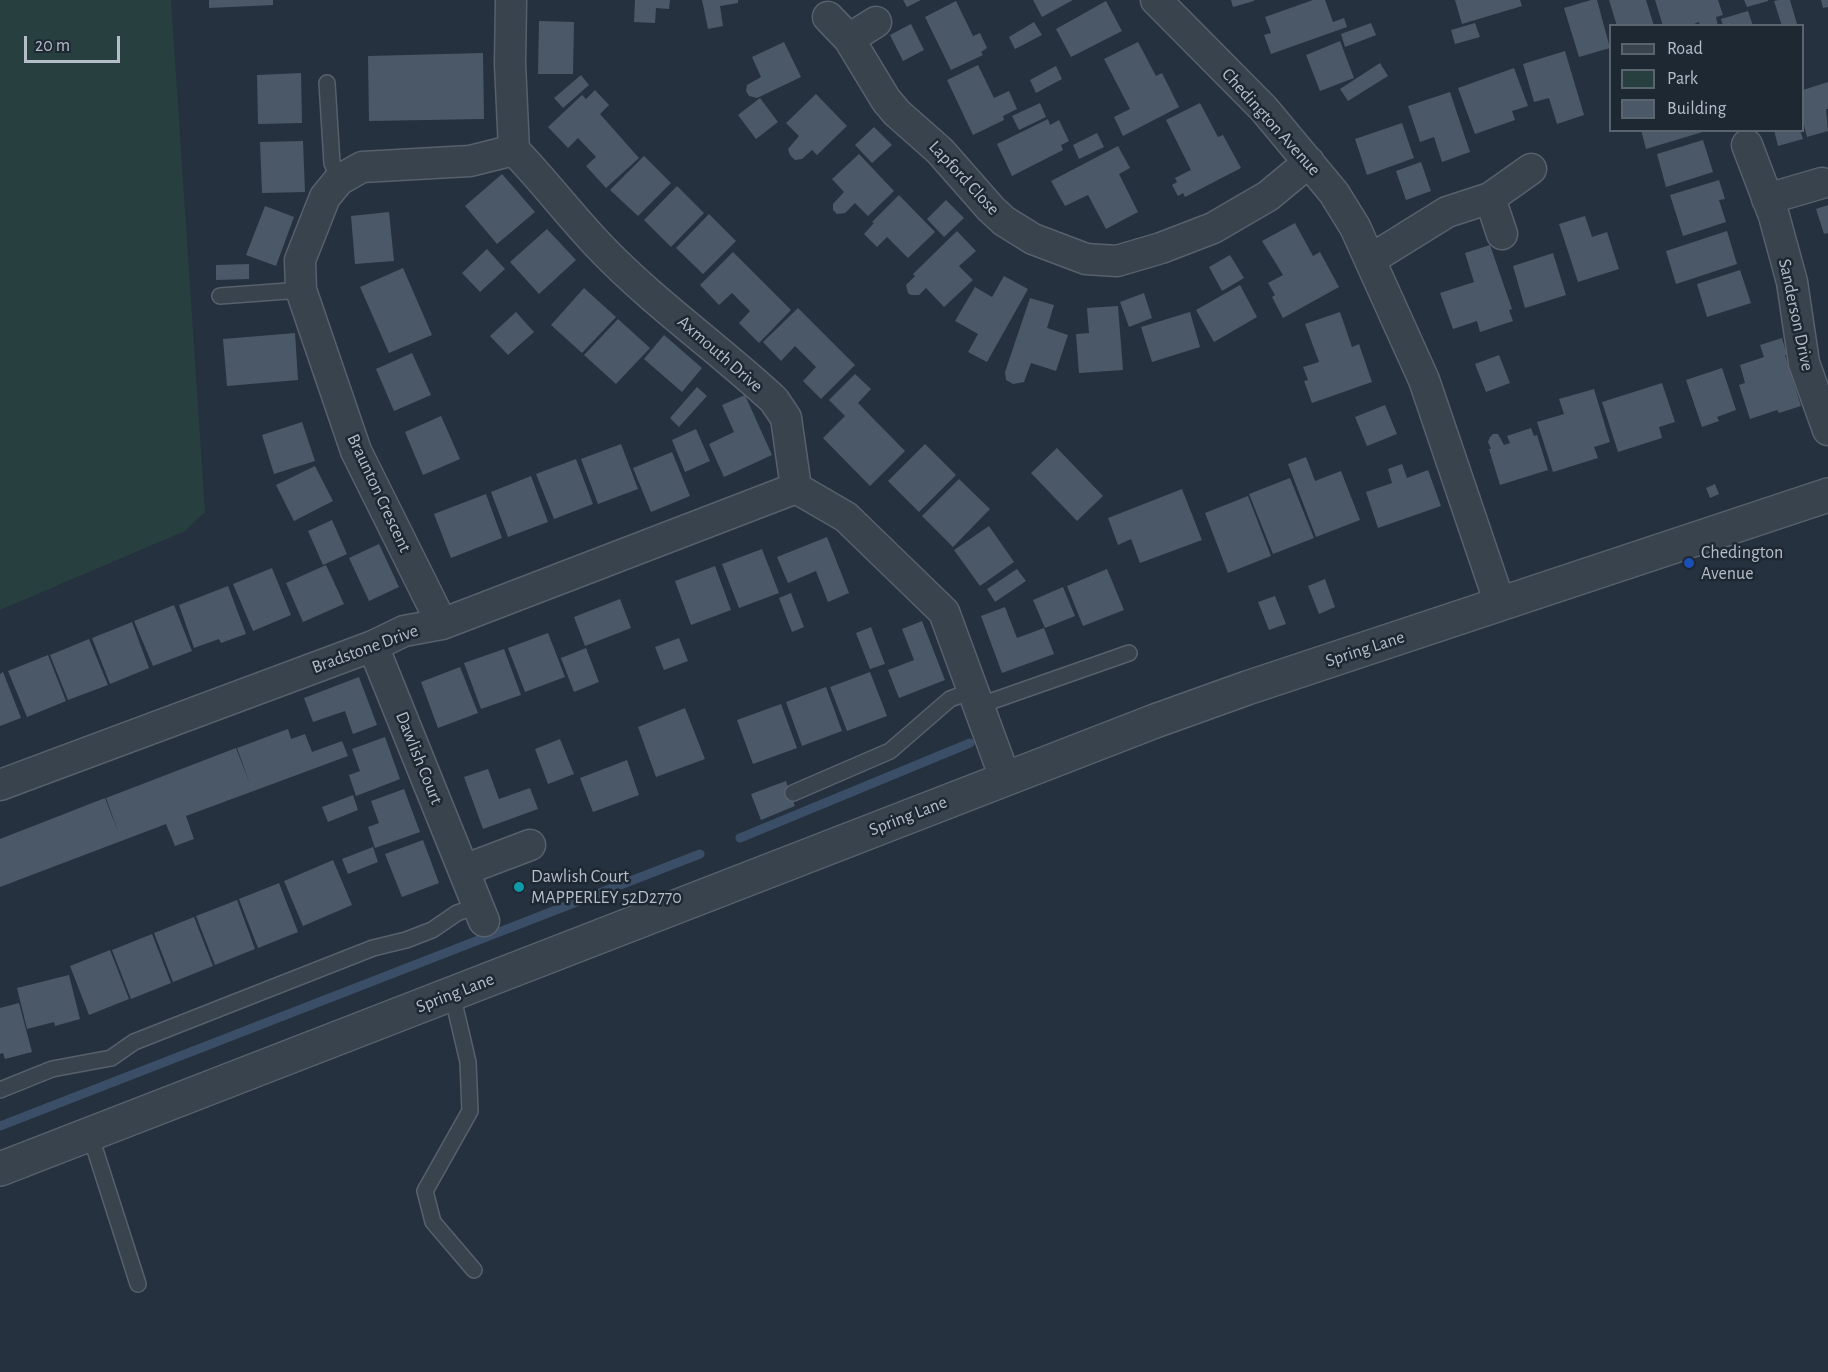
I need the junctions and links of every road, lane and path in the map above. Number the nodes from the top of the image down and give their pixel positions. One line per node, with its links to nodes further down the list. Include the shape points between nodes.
1 (511, 0): 8 (street)
2 (1156, 0): 9 (street, Chedington Avenue, via 1264,109)
3 (828, 17): 5 (street, Lapford Close)
4 (876, 22): 5 (street)
5 (849, 39): 9 (street, Lapford Close, via 886,100 940,151 991,209 1033,239 1086,259 1117,261 1213,228 1268,196)
6 (327, 83): 11 (lane, via 332,163)
7 (1747, 145): 14 (street, Sanderson Drive)
8 (514, 150): 11 (street, Braunton Crescent, via 470,161 362,166); 20 (street, Axmouth Drive, via 602,250 774,400 786,418)
9 (1309, 162): 16 (street, Chedington Avenue, via 1334,193)
10 (1531, 169): 13 (street)
11 (339, 180): 17 (street, Braunton Crescent, via 325,198 300,260)
12 (1822, 183): 14 (street)
13 (1490, 198): 15 (street); 16 (street, via 1447,212 1381,253)
14 (1767, 199): 19 (street, Sanderson Drive, via 1792,282 1804,363)
15 (1502, 234)
16 (1368, 256): 22 (street, Chedington Avenue, via 1424,381)
17 (301, 290): 18 (lane); 23 (street, Braunton Crescent, via 356,451)
18 (220, 296)
19 (1828, 430)
20 (796, 488): 23 (street, Bradstone Drive); 26 (street, via 846,517 944,612)
21 (1828, 495): 22 (street, Spring Lane)
22 (1500, 604): 27 (street, Spring Lane, via 1247,688)
23 (442, 624): 24 (street, Bradstone Drive, via 405,630)
24 (374, 646): 28 (street, Bradstone Drive); 31 (street, Dawlish Court)
25 (1129, 653): 26 (lane)
26 (975, 698): 27 (street); 29 (lane, via 950,699 890,751)
27 (1005, 778): 33 (street, Spring Lane)
28 (0, 785)
29 (792, 793)
30 (530, 845): 31 (street)
31 (464, 870): 32 (street, Dawlish Court)
32 (480, 913): 34 (lane, via 457,913 406,940 374,948 134,1042 111,1058 52,1069)
33 (452, 994): 35 (street, Spring Lane); 37 (lane, via 468,1062 470,1111 425,1191 433,1222)
34 (0, 1090)
35 (90, 1134): 36 (street, Spring Lane); 38 (lane)
36 (0, 1169)
37 (474, 1270)
38 (138, 1284)

